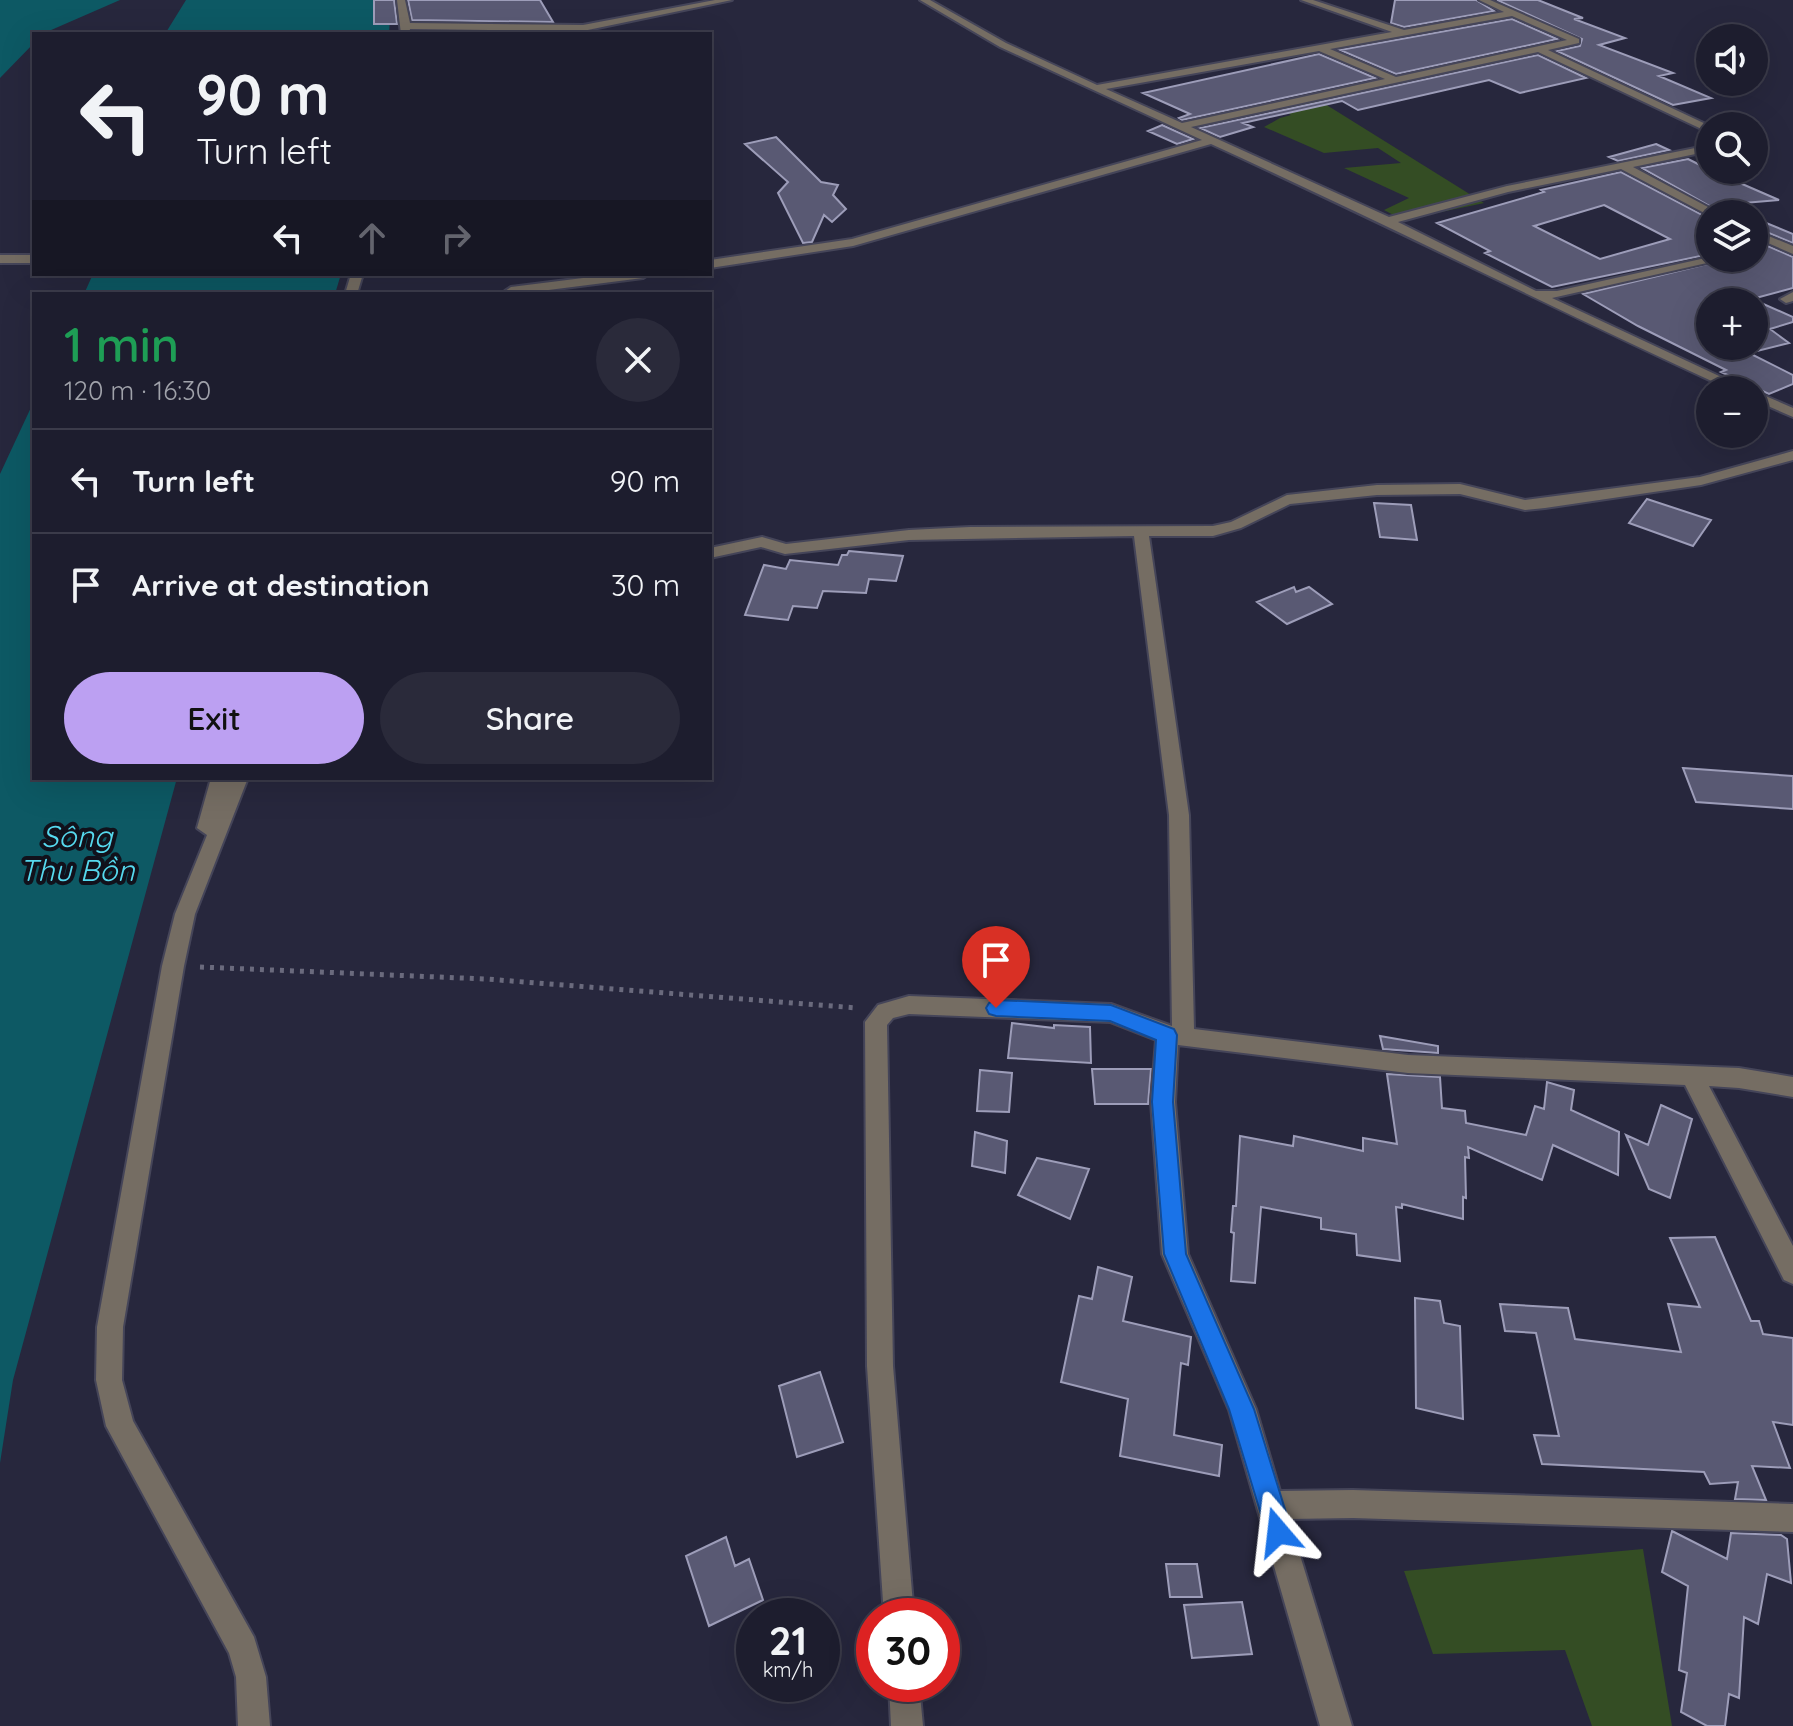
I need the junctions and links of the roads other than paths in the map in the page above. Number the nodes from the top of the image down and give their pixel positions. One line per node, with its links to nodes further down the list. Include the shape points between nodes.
1 (401, 0): 8 (street)
2 (728, 0): 9 (street, via 604,25)
3 (924, 0): 14 (street, via 1003,45)
4 (1305, 0): 10 (street)
5 (1483, 0): 7 (street)
6 (514, 12): 9 (street)
7 (1515, 13): 10 (street); 12 (street, via 1576,41)
8 (406, 30): 9 (street)
9 (520, 30)
10 (1408, 34): 11 (street)
11 (1319, 47): 13 (street); 14 (street)
12 (1541, 50): 13 (street); 15 (street)
13 (1395, 80): 16 (street)
14 (1099, 87): 16 (street)
15 (1696, 123)
16 (1182, 126): 17 (street)
17 (1214, 140): 21 (street); 27 (street, via 868,238)
18 (1696, 151): 19 (street)
19 (1621, 165): 20 (street); 21 (street)
20 (1696, 204)
21 (1388, 221): 31 (street)
22 (1768, 238): 23 (street)
23 (1789, 245): 24 (street)
24 (1768, 249)
25 (0, 259): 26 (street)
26 (32, 259)
27 (712, 264)
28 (1696, 264): 31 (street, via 1557,295)
29 (628, 276): 30 (street)
30 (510, 292)
31 (1532, 294): 32 (street)
32 (1711, 376)
33 (1768, 401): 34 (street)
34 (1793, 413)
35 (1793, 455): 36 (street, via 1701,481 1545,503 1525,505 1460,489 1377,490 1287,500 1226,529)
36 (1141, 531): 37 (street, via 924,534 785,549 762,542); 41 (street, via 1179,815)
37 (712, 553)
38 (219, 780): 40 (street)
39 (238, 780): 40 (street)
40 (185, 914): 49 (street, via 110,1327 109,1380 120,1426 243,1648)
41 (1175, 1036): 42 (street, via 1408,1064); 45 (street, via 1163,1102 1175,1254 1242,1409); 47 (street, via 1111,1013 909,1005 886,1011 876,1022 880,1366)
42 (1692, 1076): 43 (street); 44 (street)
43 (1793, 1087)
44 (1793, 1272)
45 (1270, 1505): 46 (street); 51 (street)
46 (1793, 1518)
47 (898, 1598)
48 (905, 1702): 50 (street)
49 (254, 1726)
50 (907, 1726)
51 (1336, 1726)

